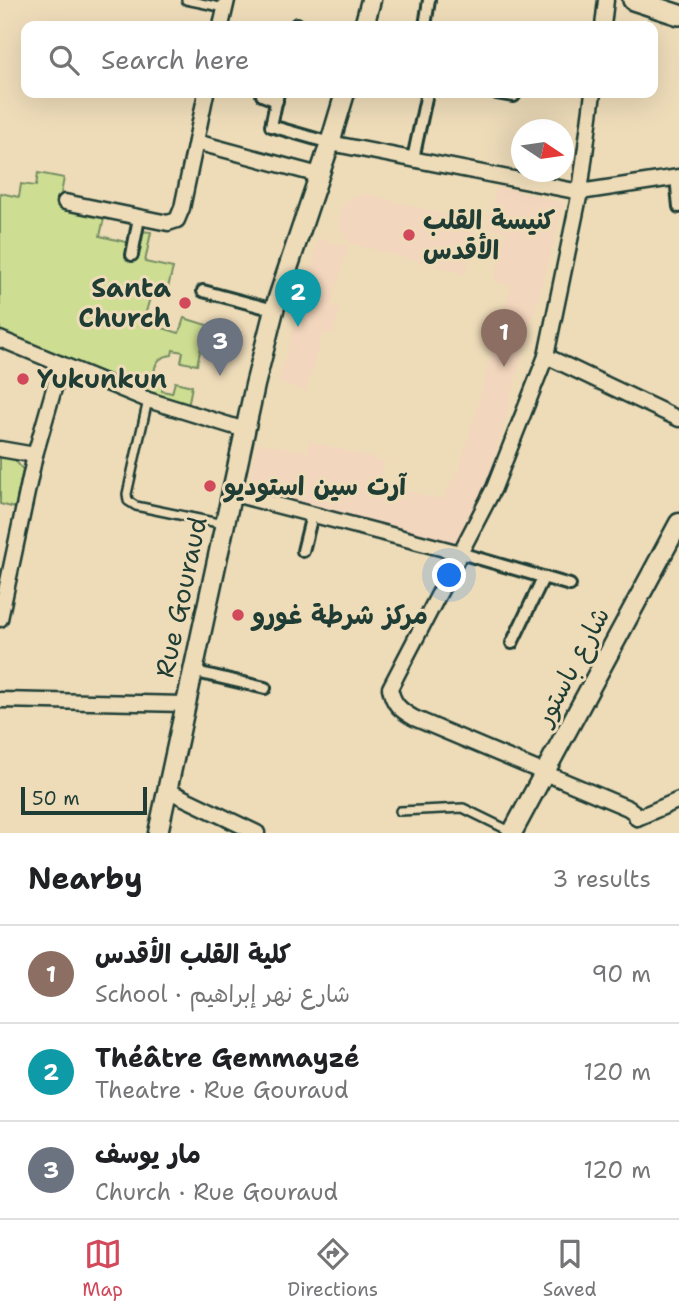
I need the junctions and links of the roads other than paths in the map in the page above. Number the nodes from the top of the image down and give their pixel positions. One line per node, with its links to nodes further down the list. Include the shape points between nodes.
1 (186, 0): 6 (lane)
2 (371, 0): 8 (street)
3 (429, 0): 9 (street)
4 (606, 0): 10 (street)
5 (633, 0): 7 (main road)
6 (226, 4)
7 (679, 15)
8 (365, 21)
9 (426, 21)
10 (604, 21)
11 (205, 98): 16 (street)
12 (277, 98): 17 (street, via 271,126)
13 (344, 98): 17 (street, Rue Gouraud)
14 (426, 98): 18 (street)
15 (592, 98): 21 (street)
16 (196, 142): 19 (street); 24 (street, via 177,220)
17 (330, 143): 18 (street); 19 (street, Rue Gouraud)
18 (413, 159): 21 (street)
19 (318, 175): 27 (street, Rue Gouraud)
20 (677, 177): 21 (street); 23 (street)
21 (580, 192): 29 (street)
22 (65, 202): 24 (street)
23 (679, 207)
24 (139, 218): 25 (street)
25 (132, 254)
26 (203, 291): 27 (street)
27 (274, 310): 33 (street, Rue Gouraud)
28 (0, 339): 30 (street)
29 (545, 356): 32 (street); 41 (street, via 495,488)
30 (61, 364): 31 (street); 35 (street)
31 (148, 400): 33 (street); 39 (lane, via 128,501)
32 (679, 419)
33 (245, 430): 36 (street, Rue Gouraud)
34 (0, 449): 35 (street)
35 (35, 455): 44 (street)
36 (230, 493): 37 (street); 39 (street, Rue Gouraud)
37 (312, 515): 40 (street); 41 (street)
38 (679, 523): 50 (street, شارع باستور)
39 (224, 524): 46 (street, Rue Gouraud)
40 (303, 551)
41 (460, 553): 42 (street); 50 (street, via 392,681 393,701 414,718)
42 (543, 578): 43 (street); 45 (street)
43 (569, 585)
44 (0, 619)
45 (512, 643)
46 (192, 671): 47 (street); 49 (street, Rue Gouraud)
47 (265, 688)
48 (0, 700): 49 (street)
49 (185, 704): 51 (street, Rue Gouraud)
50 (545, 772): 54 (street, via 628,808); 55 (street, شارع باستور)
51 (167, 790): 56 (street, Rue Gouraud); 57 (street)
52 (679, 800): 54 (street)
53 (400, 811): 55 (lane, via 463,808)
54 (636, 826)
55 (512, 832)
56 (158, 833)
57 (257, 833)

